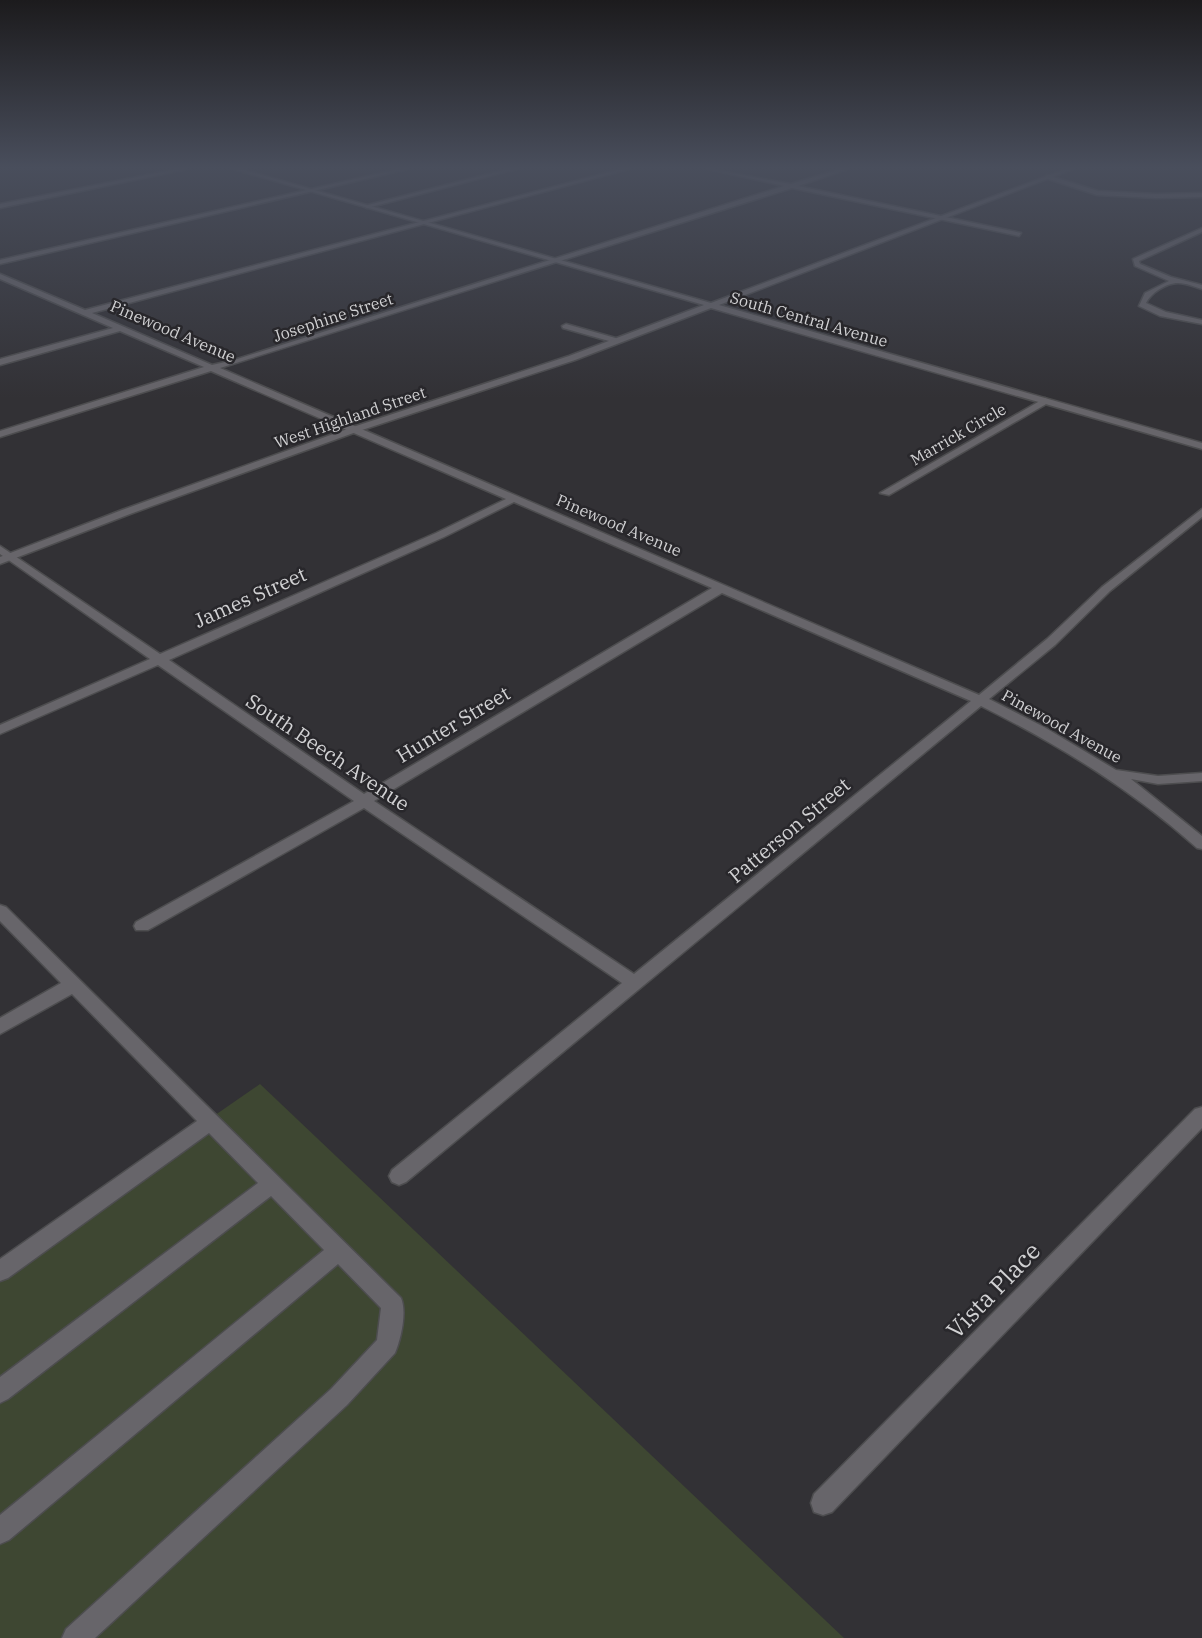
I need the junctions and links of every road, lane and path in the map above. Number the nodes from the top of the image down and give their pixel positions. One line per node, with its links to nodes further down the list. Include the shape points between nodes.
1 (72, 245): 8 (street)
2 (336, 245): 13 (street)
3 (505, 245): 7 (street, South Central Avenue)
4 (602, 245): 7 (street, Josephine Street)
5 (868, 245): 12 (street, West Highland Street)
6 (1165, 245): 10 (street, via 1135,260 1137,265)
7 (556, 260): 12 (street, South Central Avenue); 19 (street, Josephine Street)
8 (0, 262)
9 (0, 276): 13 (street, Pinewood Avenue)
10 (1177, 281): 11 (street); 14 (street, via 1153,290 1142,304 1171,316)
11 (1202, 287)
12 (712, 305): 17 (street, West Highland Street); 20 (street, South Central Avenue)
13 (86, 312): 16 (street, Pinewood Avenue)
14 (1202, 322)
15 (566, 326): 17 (street)
16 (122, 328): 18 (street); 19 (street, Pinewood Avenue)
17 (616, 341): 21 (street, West Highland Street, via 528,374)
18 (0, 362)
19 (214, 367): 21 (street, Pinewood Avenue); 22 (street, Josephine Street)
20 (1045, 401): 23 (street, South Central Avenue); 24 (street, Marrick Circle)
21 (356, 429): 25 (street, Pinewood Avenue); 27 (street, West Highland Street)
22 (0, 434)
23 (1202, 446)
24 (885, 493)
25 (515, 498): 28 (street, Pinewood Avenue); 29 (street, James Street)
26 (1202, 512): 30 (street, Patterson Street, via 1106,589 1051,642)
27 (4, 555): 29 (street, South Beech Avenue)
28 (721, 588): 30 (street, Pinewood Avenue); 34 (street, Hunter Street)
29 (157, 659): 31 (street, James Street); 34 (street, South Beech Avenue)
30 (980, 700): 32 (street, Pinewood Avenue, via 1029,723); 39 (street, Patterson Street)
31 (0, 730)
32 (1111, 771): 33 (street, via 1158,780); 35 (street, Pinewood Avenue, via 1146,795)
33 (1202, 777)
34 (364, 801): 37 (street, Hunter Street); 39 (street, South Beech Avenue)
35 (1202, 844)
36 (0, 911): 38 (street)
37 (142, 926)
38 (74, 984): 40 (street); 42 (street)
39 (636, 984): 43 (street, Patterson Street)
40 (0, 1028)
41 (1202, 1116): 48 (street, Vista Place)
42 (208, 1123): 44 (street); 46 (street)
43 (399, 1176)
44 (270, 1185): 45 (street); 47 (street)
45 (338, 1251): 49 (street); 50 (street, via 393,1305 387,1345 339,1397)
46 (0, 1271)
47 (0, 1391)
48 (823, 1503)
49 (0, 1531)
50 (75, 1638)

